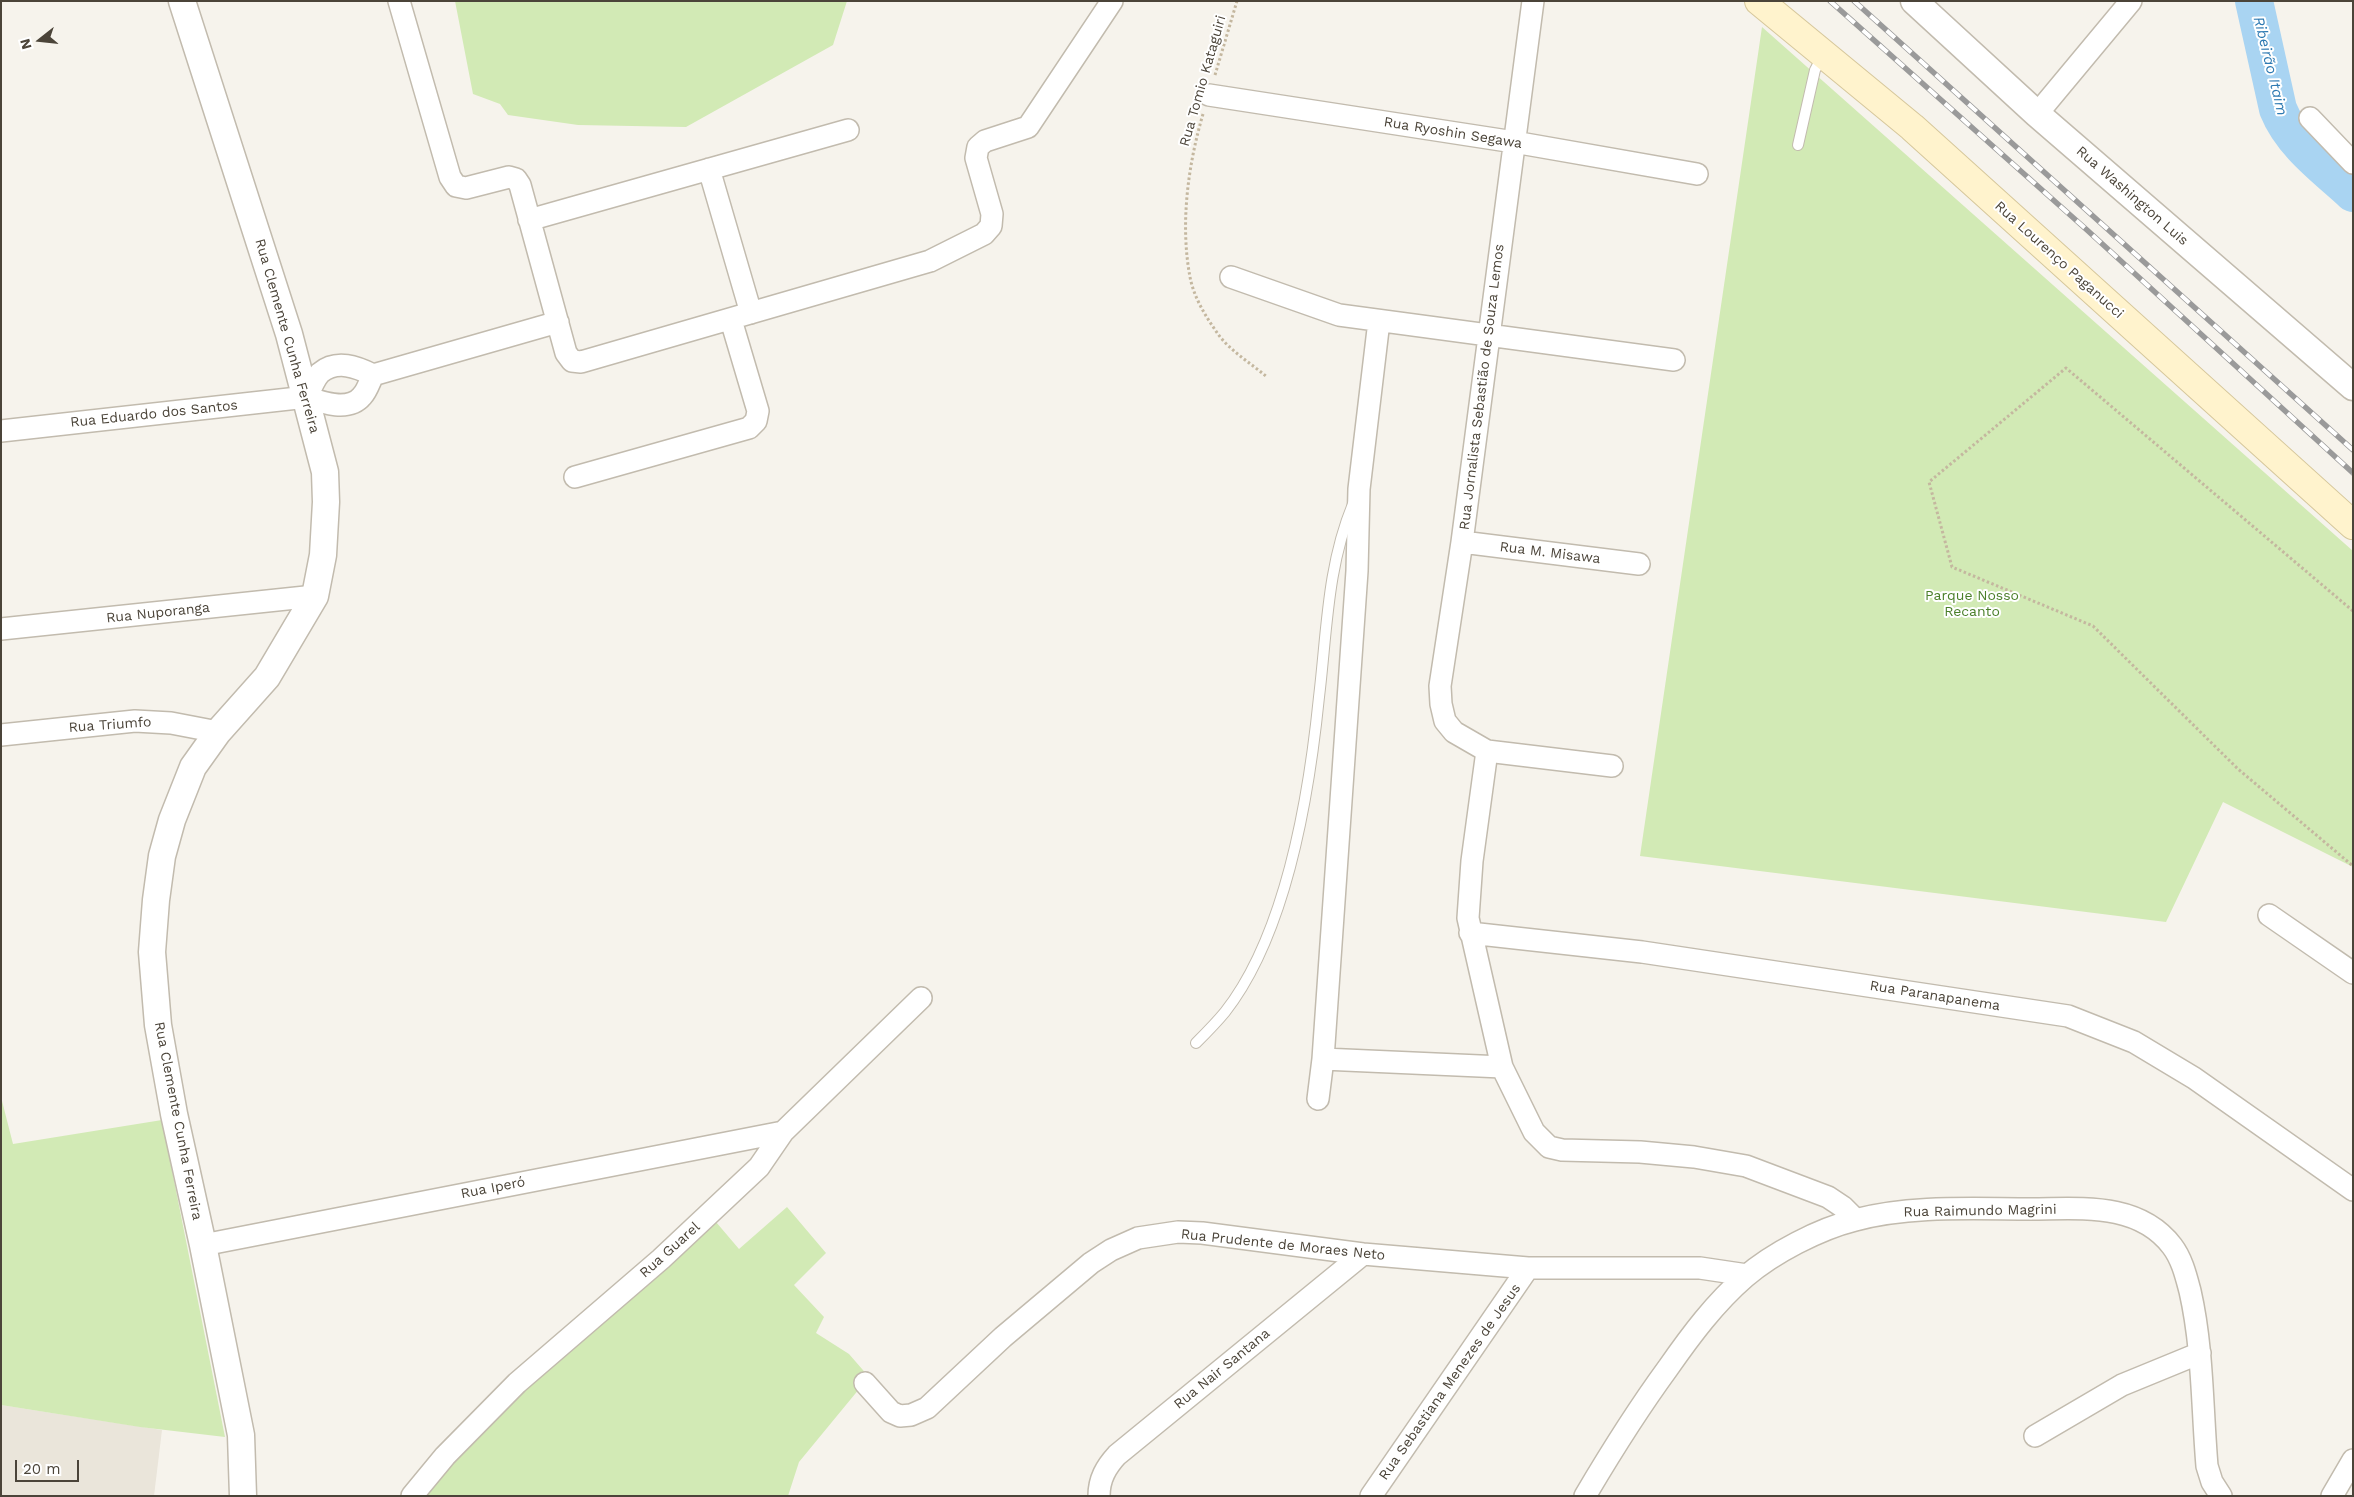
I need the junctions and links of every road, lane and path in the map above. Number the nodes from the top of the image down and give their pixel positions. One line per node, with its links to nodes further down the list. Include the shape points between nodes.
1 (182, 1): 30 (street, Rua Clemente Cunha Ferreira)
2 (399, 1): 19 (street, via 450,177 456,186 466,188 509,177 516,179)
3 (1112, 1): 21 (street, via 1028,127 985,141 978,147 976,158 992,214 991,226 984,234 930,261)
4 (1237, 1): 10 (path, Rua Tomio Kataguiri)
5 (1533, 1): 14 (street, Rua Jornalista Sebastião de Souza Lemos)
6 (1759, 1): 9 (main road, Rua Lourenço Paganucci)
7 (1914, 1): 11 (street, Rua Washington Luis)
8 (2131, 1): 11 (street)
9 (1823, 56): 15 (lane, via 1815,70); 34 (main road, Rua Lourenço Paganucci, via 1912,127)
10 (1209, 94): 14 (street, Rua Ryoshin Segawa); 28 (path, Rua Tomio Kataguiri, via 1194,144 1189,186 1186,221 1190,277 1199,304 1220,336)
11 (2037, 114): 29 (street, Rua Washington Luis)
12 (2310, 118): 16 (street)
13 (848, 130): 17 (street)
14 (1514, 142): 18 (street, Rua Ryoshin Segawa); 25 (street, Rua Jornalista Sebastião de Souza Lemos)
15 (1798, 145)
16 (2353, 163)
17 (709, 169): 19 (street); 21 (street)
18 (1697, 174)
19 (529, 220): 24 (street)
20 (1231, 277): 23 (street, via 1339,315)
21 (751, 313): 22 (street)
22 (731, 320): 24 (street, via 581,362 572,361 566,353); 32 (street, via 758,411 756,421 749,428)
23 (1379, 321): 25 (street); 33 (street)
24 (558, 322): 27 (street)
25 (1489, 337): 26 (street); 35 (street, Rua Jornalista Sebastião de Souza Lemos)
26 (1674, 360)
27 (373, 375): 30 (street, via 362,397 347,404 330,406); 30 (street, via 352,365 337,366 320,373)
28 (1267, 377)
29 (2353, 387)
30 (307, 397): 31 (street, Rua Eduardo dos Santos); 37 (street, Rua Clemente Cunha Ferreira, via 325,479 323,555)
31 (1, 431)
32 (574, 477)
33 (1359, 490): 49 (lane, via 1333,566 1304,800 1282,900 1246,980 1225,1012); 50 (street, via 1357,571)
34 (2353, 525)
35 (1462, 542): 36 (street, Rua M. Misawa); 42 (street, Rua Jornalista Sebastião de Souza Lemos, via 1440,686 1441,704 1445,720 1454,732)
36 (1639, 564)
37 (315, 596): 39 (street, Rua Nuporanga); 40 (street, Rua Clemente Cunha Ferreira, via 266,677)
38 (2353, 611): 44 (path, via 2066,368 1929,482 1952,567 2093,626 2238,769)
39 (1, 630)
40 (218, 732): 41 (street, Rua Triumfo, via 171,722 135,721); 56 (street, Rua Clemente Cunha Ferreira, via 194,767 172,820 162,856 152,952 158,1025 167,1078)
41 (1, 735)
42 (1487, 751): 43 (street, Rua Jornalista Sebastião de Souza Lemos); 46 (street, via 1472,861 1468,912)
43 (1612, 766)
44 (2353, 866)
45 (2269, 916): 47 (street)
46 (1470, 933): 51 (street); 54 (street, Rua Paranapanema, via 1642,952 2068,1016 2134,1042 2194,1078)
47 (2353, 973)
48 (921, 998): 53 (street, Rua Guarel)
49 (1196, 1043)
50 (1323, 1059): 51 (street); 52 (street)
51 (1502, 1067): 55 (street, via 1534,1132 1549,1147 1694,1157 1746,1166 1828,1197)
52 (1318, 1099)
53 (783, 1132): 56 (street, Rua Iperó); 66 (street, Rua Guarel, via 759,1167 661,1259 517,1383 444,1456)
54 (2353, 1190)
55 (1855, 1220): 59 (street, Rua Raimundo Magrini, via 1815,1234); 60 (street, Rua Raimundo Magrini, via 1897,1213 1951,1210 2082,1209 2130,1214 2157,1230 2174,1248 2185,1271)
56 (203, 1244): 65 (street, Rua Clemente Cunha Ferreira, via 241,1435)
57 (1363, 1254): 58 (street, Rua Prudente de Moraes Neto); 61 (street, Rua Prudente de Moraes Neto, via 1202,1233 1178,1232 1138,1238 1091,1263 1003,1337 927,1408 900,1416 891,1412); 67 (street, Rua Nair Santana, via 1117,1455 1106,1467)
58 (1528, 1268): 59 (street, Rua Prudente de Moraes Neto, via 1700,1268); 68 (street, Rua Sebastiana Menezes de Jesus)
59 (1747, 1275): 69 (street, Rua Raimundo Magrini, via 1716,1304 1687,1341 1628,1424)
60 (2200, 1353): 62 (street, via 2122,1385); 64 (street, Rua Raimundo Magrini, via 2207,1466)
61 (865, 1384)
62 (2034, 1436)
63 (2353, 1460): 70 (street)
64 (2217, 1495)
65 (243, 1496)
66 (412, 1496)
67 (1099, 1496)
68 (1371, 1496)
69 (1585, 1496)
70 (2332, 1496)

